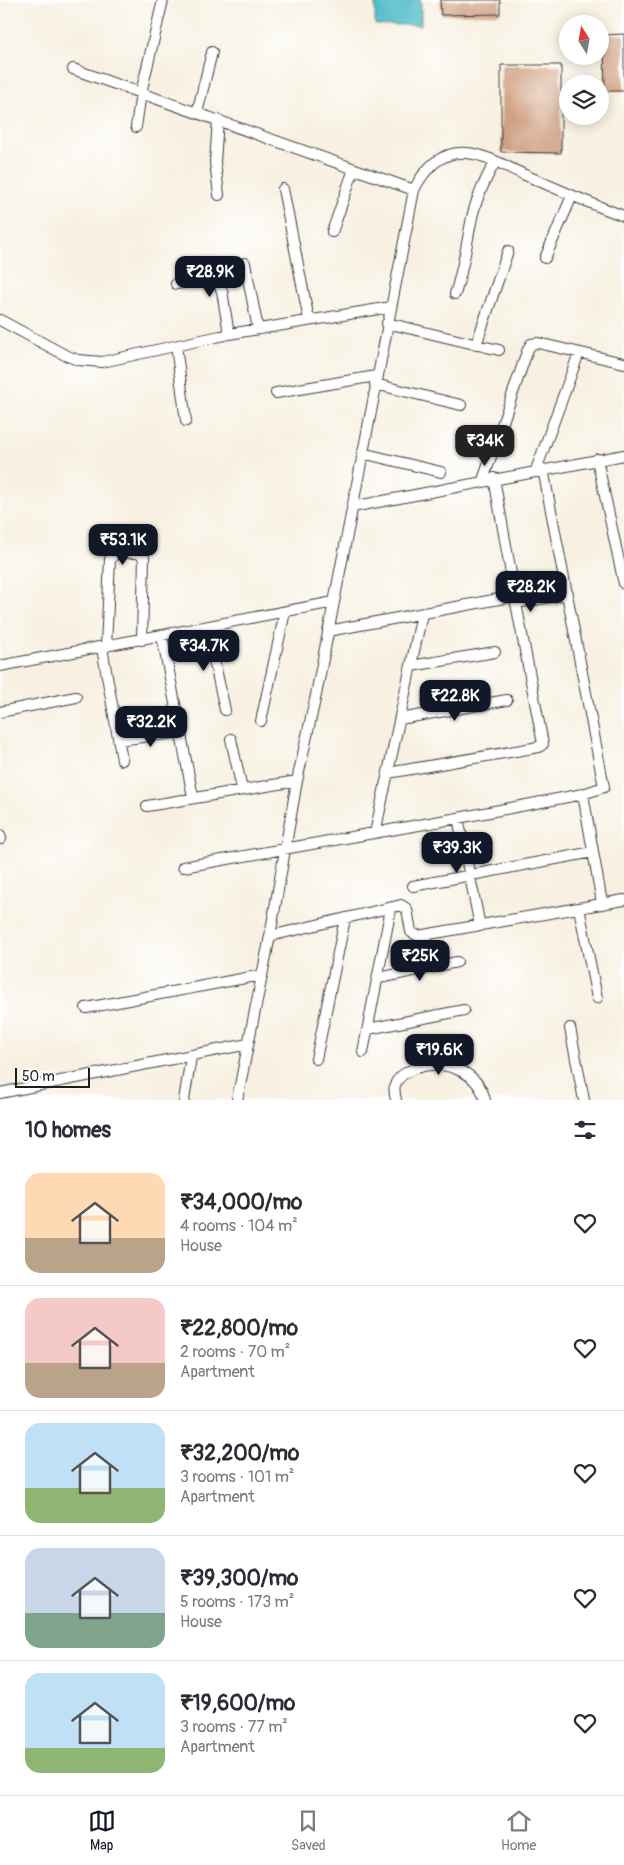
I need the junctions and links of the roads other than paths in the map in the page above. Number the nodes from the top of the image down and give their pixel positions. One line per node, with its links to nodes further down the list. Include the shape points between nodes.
1 (163, 0): 4 (street)
2 (212, 52): 5 (street)
3 (73, 69): 4 (street)
4 (141, 93): 5 (street); 7 (street)
5 (197, 113): 6 (street)
6 (218, 120): 9 (street); 12 (street, via 215,162)
7 (136, 127)
8 (495, 162): 11 (street, via 467,153 441,158 427,168); 13 (street); 20 (street, via 476,205)
9 (354, 169): 11 (street); 15 (street)
10 (283, 189): 23 (street)
11 (414, 190): 21 (street)
12 (219, 195)
13 (572, 196): 14 (street); 17 (street)
14 (624, 216)
15 (332, 232)
16 (508, 251): 27 (street)
17 (545, 258)
18 (245, 263): 25 (street)
19 (176, 284): 26 (street, via 208,278 218,282)
20 (455, 294)
21 (390, 307): 23 (street); 24 (street)
22 (0, 320): 28 (street, via 65,355 91,362)
23 (309, 320): 25 (street)
24 (387, 322): 27 (street); 32 (street)
25 (258, 328): 26 (street)
26 (229, 334): 28 (street)
27 (476, 345): 29 (street)
28 (176, 346): 35 (street)
29 (499, 350)
30 (579, 353): 31 (street); 39 (street); 41 (street, via 538,343 528,349)
31 (624, 363)
32 (376, 380): 33 (street); 34 (street); 36 (street)
33 (276, 393)
34 (461, 406)
35 (186, 422)
36 (362, 453): 40 (street); 42 (street)
37 (624, 455): 38 (street)
38 (597, 459): 39 (street); 43 (street)
39 (540, 470): 41 (street); 44 (street)
40 (441, 472)
41 (489, 479): 42 (street); 45 (street)
42 (352, 507): 46 (street)
43 (624, 584)
44 (568, 594): 45 (street); 70 (street, via 605,784 601,790)
45 (516, 600): 48 (street); 67 (street, via 543,744)
46 (334, 602): 47 (street); 50 (street)
47 (285, 612): 49 (street); 62 (street)
48 (422, 614): 50 (street); 56 (street)
49 (207, 628): 51 (street); 59 (street)
50 (328, 631): 68 (street)
51 (162, 636): 52 (street); 63 (street)
52 (142, 640): 53 (street); 53 (street, via 144,557 138,553 116,553 110,559)
53 (104, 647): 55 (street); 65 (street)
54 (495, 652): 56 (street)
55 (0, 666)
56 (411, 666): 61 (street)
57 (76, 698): 60 (street)
58 (507, 700): 61 (street)
59 (225, 710)
60 (0, 712)
61 (400, 719): 67 (street)
62 (261, 721)
63 (181, 732): 65 (street); 71 (street)
64 (231, 739): 69 (street)
65 (119, 740): 66 (street)
66 (122, 760)
67 (388, 773): 74 (street)
68 (297, 781): 69 (street); 75 (street)
69 (242, 789): 71 (street)
70 (583, 794): 73 (street); 76 (street)
71 (193, 797): 72 (street)
72 (148, 806)
73 (458, 818): 74 (street); 78 (street)
74 (375, 833): 75 (street)
75 (285, 850): 77 (street); 86 (street)
76 (593, 852): 78 (street); 81 (street)
77 (183, 867)
78 (470, 874): 79 (street); 85 (street)
79 (413, 886)
80 (624, 900): 81 (street)
81 (602, 903): 83 (street)
82 (392, 908): 84 (street); 85 (street, via 405,906 414,936); 89 (street)
83 (579, 908): 85 (street); 90 (street)
84 (344, 919): 86 (street); 98 (street)
85 (480, 926)
86 (270, 936): 88 (street)
87 (457, 962): 89 (street)
88 (262, 975): 91 (street); 95 (street)
89 (379, 978): 94 (street)
90 (597, 998)
91 (86, 1008)
92 (464, 1010): 94 (street)
93 (570, 1028): 104 (street)
94 (368, 1029): 96 (street)
95 (248, 1044): 97 (street); 101 (street)
96 (363, 1052)
97 (191, 1057): 99 (street); 100 (street)
98 (316, 1059)
99 (0, 1094)
100 (184, 1100)
101 (237, 1100)
102 (396, 1100): 103 (street, via 395,1085 401,1076 427,1064 451,1066 475,1081)
103 (485, 1100)
104 (584, 1100)

